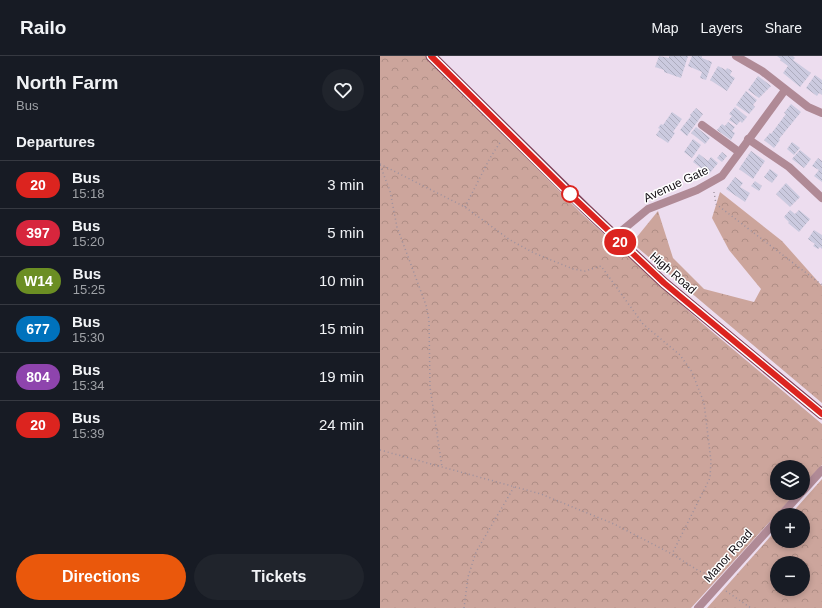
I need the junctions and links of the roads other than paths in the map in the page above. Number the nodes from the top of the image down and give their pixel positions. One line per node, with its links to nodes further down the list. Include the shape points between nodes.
1 (431, 56): 9 (main road, High Road)
2 (736, 56): 3 (street, via 762,71)
3 (785, 90): 4 (street, via 808,107); 6 (street, Avenue Gate)
4 (822, 113)
5 (702, 125): 7 (street)
6 (748, 140): 7 (street, Avenue Gate); 8 (street, via 789,167)
7 (739, 152): 9 (street, Avenue Gate, via 722,176 697,190 648,209)
8 (822, 198)
9 (614, 237): 10 (main road, High Road, via 664,283)
10 (822, 414)
11 (822, 470): 12 (street)
12 (810, 483)
13 (795, 500): 14 (street)
14 (787, 508)
15 (770, 528): 16 (street, Manor Road)
16 (698, 608)

